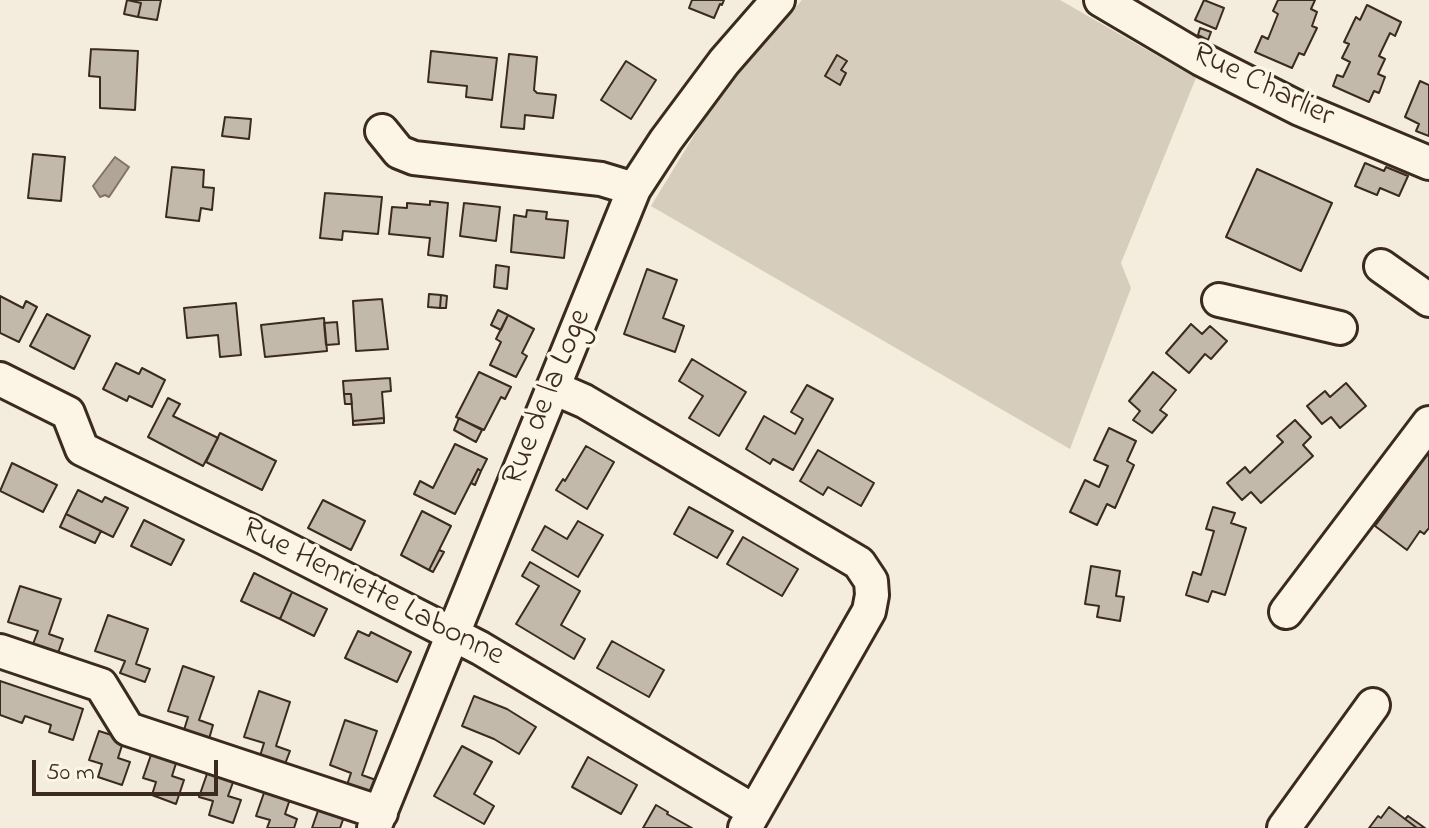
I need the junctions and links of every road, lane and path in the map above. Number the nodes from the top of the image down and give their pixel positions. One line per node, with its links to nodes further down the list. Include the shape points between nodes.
1 (778, 0): 5 (street, Rue de la Loge, via 724,62)
2 (1101, 0): 4 (street, Rue Charlier, via 1300,109)
3 (382, 131): 5 (street, via 399,152 414,158 601,179)
4 (1429, 163)
5 (634, 189): 11 (street, Rue de la Loge)
6 (1381, 266): 8 (street)
7 (1219, 300): 9 (street)
8 (1429, 300)
9 (1340, 328)
10 (0, 379): 14 (street, Rue Henriette Labonne, via 68,413 82,449)
11 (554, 388): 14 (street, Rue de la Loge); 17 (street, via 859,563 871,581 869,611)
12 (1429, 423): 13 (street)
13 (1286, 612)
14 (452, 633): 17 (street, Rue Henriette Labonne); 18 (street, Rue de la Loge)
15 (0, 651): 18 (street, via 101,685 128,729)
16 (1373, 705): 19 (street)
17 (750, 820)
18 (378, 821)
19 (1284, 828)

